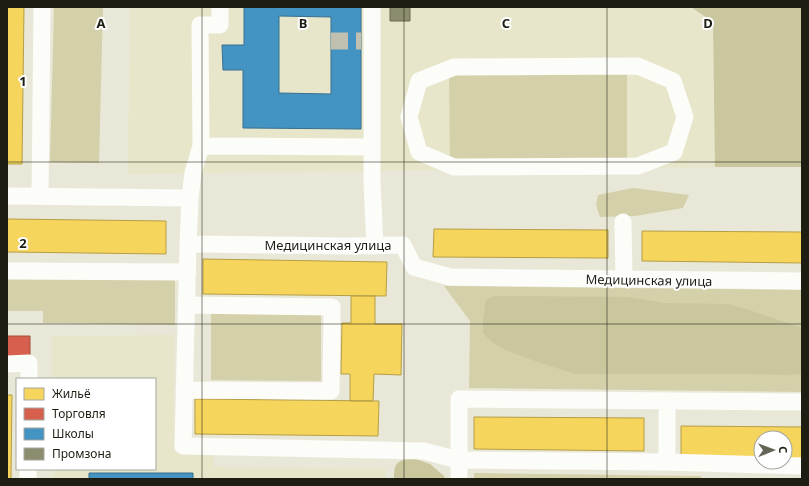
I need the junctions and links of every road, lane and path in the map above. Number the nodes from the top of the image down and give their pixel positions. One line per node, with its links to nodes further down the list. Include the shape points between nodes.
1 (42, 7): 8 (lane)
2 (220, 7): 4 (lane, via 220,25 200,25)
3 (372, 7): 5 (lane)
4 (201, 146): 5 (lane); 9 (lane, via 193,173)
5 (372, 147): 12 (lane)
6 (638, 166): 6 (lane, via 674,152 684,117 673,81 638,66 454,67 419,81 409,117 419,152 454,167)
7 (7, 196): 8 (lane)
8 (40, 196): 9 (lane)
9 (190, 198): 11 (lane)
10 (623, 222): 15 (lane)
11 (188, 244): 12 (lane, Медицинская улица); 14 (lane)
12 (375, 246): 15 (lane, Медицинская улица, via 403,245 414,267 450,277)
13 (7, 272): 14 (lane)
14 (188, 272): 17 (lane)
15 (624, 279): 16 (lane, Медицинская улица)
16 (802, 281)
17 (187, 305): 20 (lane); 20 (lane, via 332,307 331,391)
18 (7, 364): 19 (lane, via 29,364)
19 (28, 378)
20 (184, 390): 23 (lane, via 183,446 424,451)
21 (667, 401): 22 (lane); 23 (lane, via 459,399); 24 (lane)
22 (802, 402)
23 (458, 460): 24 (lane); 26 (lane)
24 (667, 462): 25 (lane)
25 (802, 466)
26 (459, 479)

